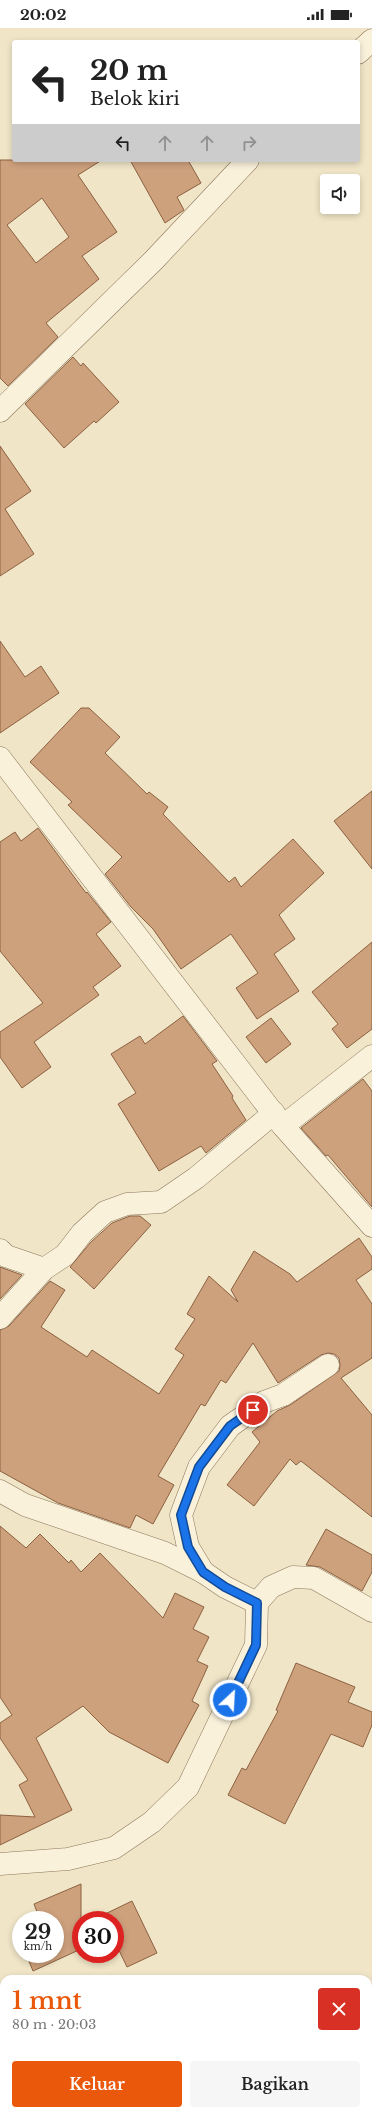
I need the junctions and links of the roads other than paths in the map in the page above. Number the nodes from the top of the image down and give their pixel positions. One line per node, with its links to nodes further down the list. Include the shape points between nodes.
1 (372, 40): 2 (street)
2 (360, 51)
3 (246, 162): 4 (street, via 154,260)
4 (0, 411)
5 (0, 758): 7 (street)
6 (372, 1056): 7 (street)
7 (279, 1120): 8 (street); 10 (street, via 161,1202 127,1204 105,1212 82,1233 64,1255)
8 (372, 1226)
9 (0, 1250): 10 (street, via 6,1256)
10 (44, 1269): 11 (street)
11 (0, 1318)
12 (328, 1365): 14 (street, via 283,1395 264,1402 230,1426 199,1467 181,1515 188,1547)
13 (0, 1492): 14 (street, via 25,1505 164,1553)
14 (203, 1572): 15 (street, via 225,1587)
15 (257, 1603): 16 (street, via 271,1588 293,1577 314,1578); 17 (street, via 256,1645 188,1787 152,1822 114,1848 68,1859)
16 (372, 1611)
17 (0, 1864)

